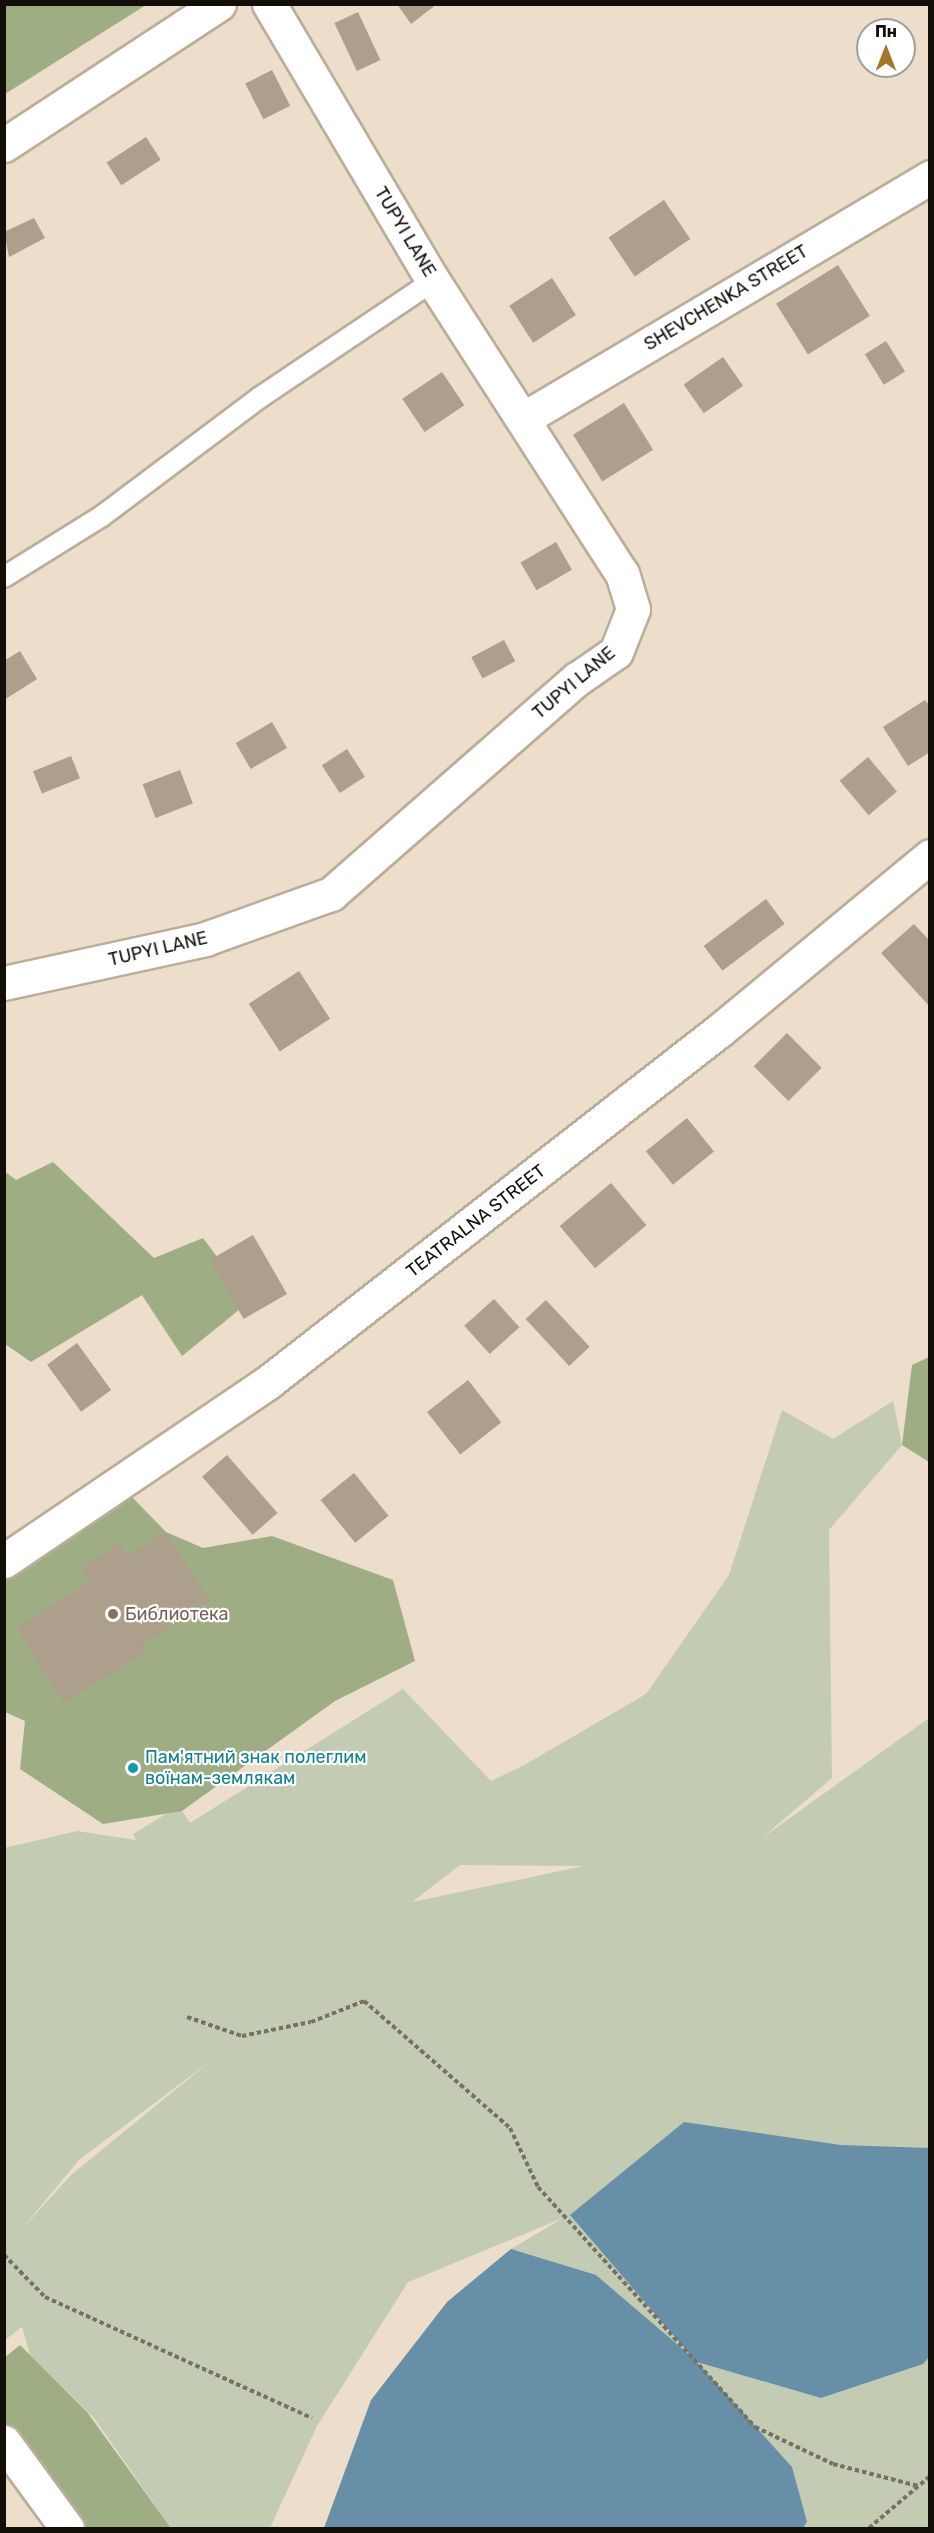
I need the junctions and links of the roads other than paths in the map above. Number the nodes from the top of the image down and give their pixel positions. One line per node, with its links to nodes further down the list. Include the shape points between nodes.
1 (219, 4): 3 (street)
2 (269, 4): 5 (street, TUPYI LANE)
3 (4, 145)
4 (930, 177): 6 (street, SHEVCHENKA STREET)
5 (434, 281): 6 (street, TUPYI LANE); 7 (lane, via 260,398 102,516)
6 (523, 419): 9 (street, TUPYI LANE, via 622,574 633,609 616,652 577,679 331,894 205,939)
7 (4, 577)
8 (930, 856): 10 (street, TEATRALNA STREET, via 720,1030 267,1383)
9 (4, 983)
10 (4, 1561)
11 (4, 2442): 12 (street)
12 (67, 2529)

